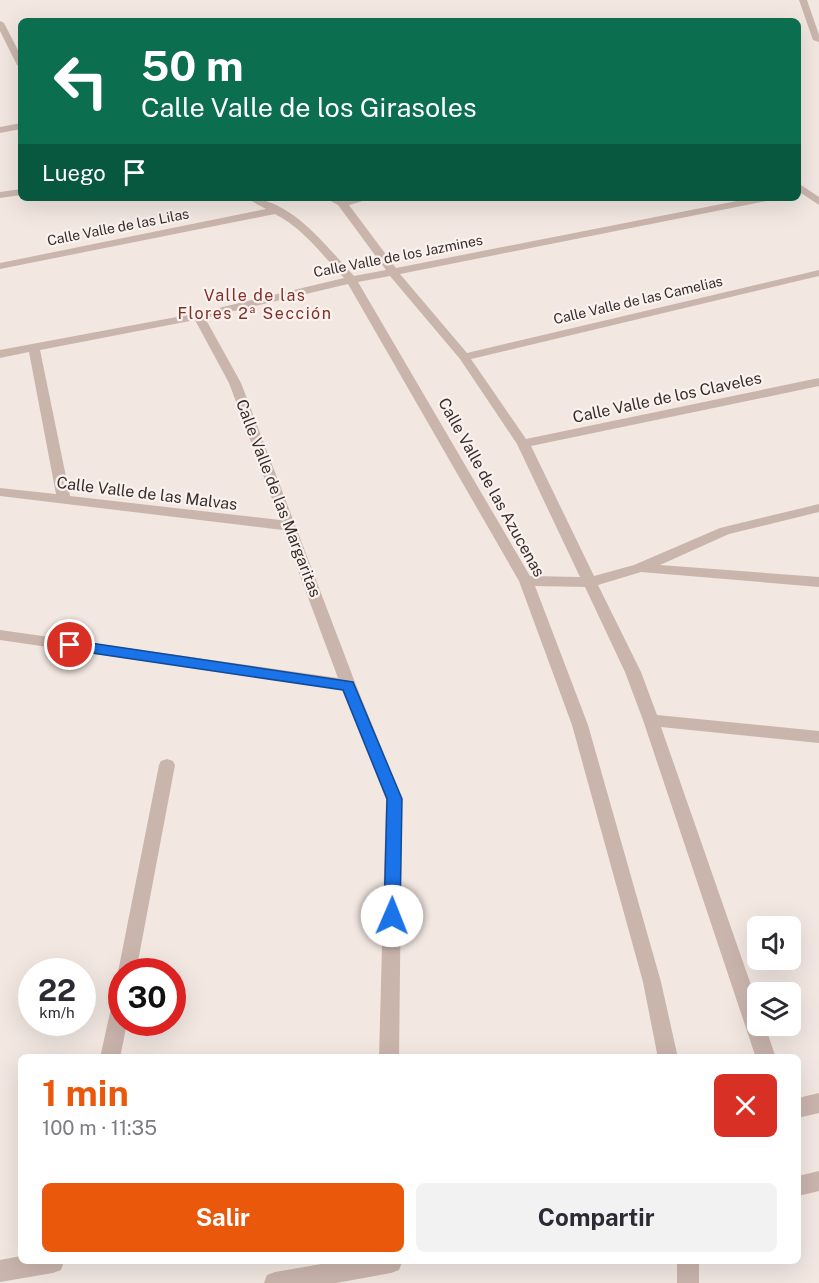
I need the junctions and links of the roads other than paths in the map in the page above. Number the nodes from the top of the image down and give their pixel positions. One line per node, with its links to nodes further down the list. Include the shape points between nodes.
1 (803, 0): 3 (lane)
2 (0, 23): 4 (street)
3 (817, 40)
4 (18, 59)
5 (18, 118): 6 (street)
6 (0, 121)
7 (18, 127): 8 (street)
8 (0, 130)
9 (801, 190): 15 (street)
10 (18, 192): 11 (street)
11 (0, 195)
12 (258, 201): 16 (street, Calle Valle de las Azucenas)
13 (338, 201): 18 (street)
14 (752, 201): 18 (street, Calle Valle de los Jazmines)
15 (819, 202)
16 (278, 210): 17 (street, Calle Valle de las Lilas); 20 (street, Calle Valle de las Azucenas, via 308,232)
17 (0, 266)
18 (393, 272): 20 (street, Calle Valle de los Jazmines); 24 (street)
19 (819, 273): 24 (street, Calle Valle de las Camelias)
20 (351, 280): 21 (street, Calle Valle de los Jazmines); 32 (street, Calle Valle de las Azucenas)
21 (198, 315): 22 (street, Calle Valle de los Jazmines); 30 (street, Calle Valle de las Margaritas, via 235,383)
22 (34, 348): 23 (street, Calle Valle de los Jazmines); 28 (street)
23 (0, 354)
24 (464, 357): 26 (street)
25 (819, 382): 26 (street, Calle Valle de los Claveles)
26 (523, 444): 33 (street)
27 (0, 492): 28 (street, Calle Valle de las Malvas)
28 (64, 501): 30 (street, Calle Valle de las Malvas)
29 (819, 508): 31 (street, via 725,531)
30 (290, 526): 36 (street, Calle Valle de las Margaritas)
31 (639, 568): 33 (street); 34 (street)
32 (526, 581): 33 (street); 44 (street, Calle Valle de las Azucenas, via 580,725 652,982)
33 (590, 582): 37 (street)
34 (819, 582)
35 (0, 635): 36 (street)
36 (348, 685): 43 (street, Calle Valle de las Margaritas, via 394,799)
37 (651, 720): 38 (street); 45 (street)
38 (819, 737)
39 (167, 765): 40 (street)
40 (130, 958)
41 (114, 1036): 42 (street)
42 (111, 1054)
43 (389, 1054)
44 (667, 1054)
45 (765, 1054)
46 (819, 1104): 47 (street)
47 (801, 1107)
48 (819, 1181): 49 (street)
49 (801, 1185)
50 (41, 1264): 53 (street)
51 (380, 1264): 54 (street)
52 (688, 1264): 55 (street)
53 (0, 1271)
54 (275, 1283)
55 (688, 1283)

